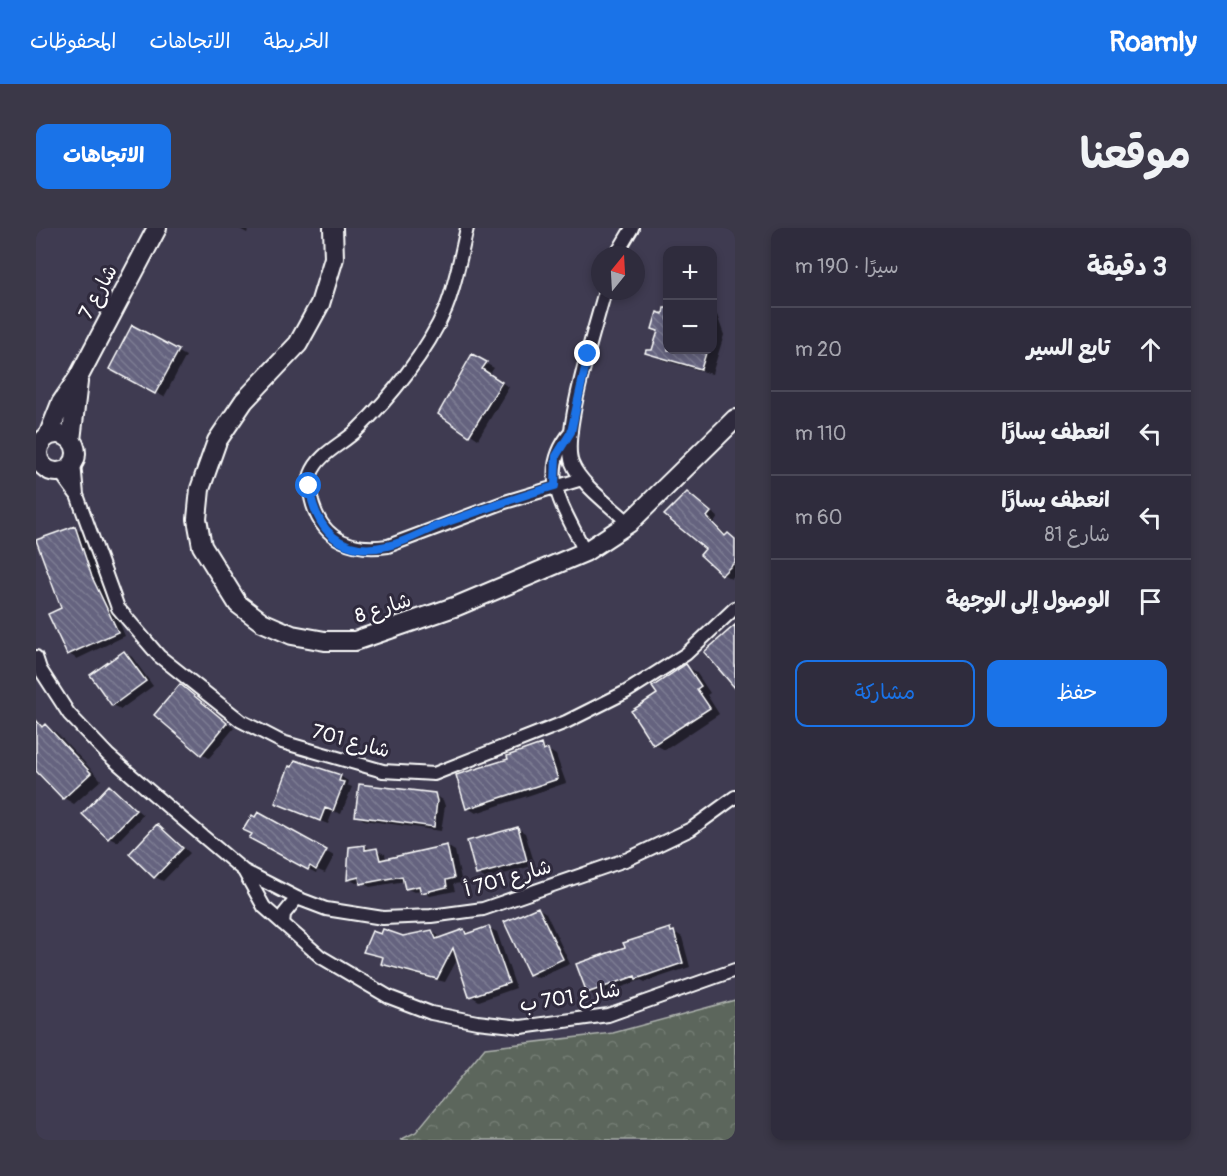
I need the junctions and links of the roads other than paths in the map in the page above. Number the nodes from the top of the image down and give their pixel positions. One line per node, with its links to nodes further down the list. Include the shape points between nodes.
1 (157, 228): 7 (street, شارع 7)
2 (333, 228): 16 (street, شارع 8, via 334,258 320,304 298,344 244,401 217,441 200,489 197,519 201,546 238,604 262,622 292,635 355,641 457,606)
3 (467, 228): 14 (street, via 452,290 437,325 414,362 357,430 319,461 311,473 309,486 316,515 338,540 354,547 372,548 388,546)
4 (632, 228): 5 (street)
5 (621, 246)
6 (603, 300): 9 (street)
7 (78, 378): 10 (street, شارع 7, via 61,403); 11 (street, شارع 7)
8 (735, 419): 15 (street, شارع 8)
9 (571, 432): 13 (street, via 571,461); 14 (street, via 556,456)
10 (48, 436): 11 (street, via 56,434); 12 (street, شارع 7, via 38,449)
11 (71, 440): 12 (street, شارع 7, via 75,447)
12 (49, 467): 17 (street, شارع 701, via 77,495 118,608 159,656 241,722 282,742 383,771 434,774 566,722 626,692 686,654)
13 (582, 479): 14 (street); 15 (street)
14 (555, 486): 16 (street)
15 (629, 523): 16 (street, شارع 8)
16 (585, 552)
17 (735, 608)
18 (36, 657): 20 (street, via 69,714 108,755)
19 (735, 797): 21 (street, شارع 701 أ, via 691,829 628,859 483,909 383,918 326,909)
20 (244, 871): 21 (street, شارع 701 أ); 22 (street, شارع 701 ب, via 264,908)
21 (297, 898): 22 (street, via 284,914)
22 (283, 924): 23 (street, شارع 701 ب, via 321,957 389,997 431,1013 521,1027 608,1015)
23 (735, 970)

